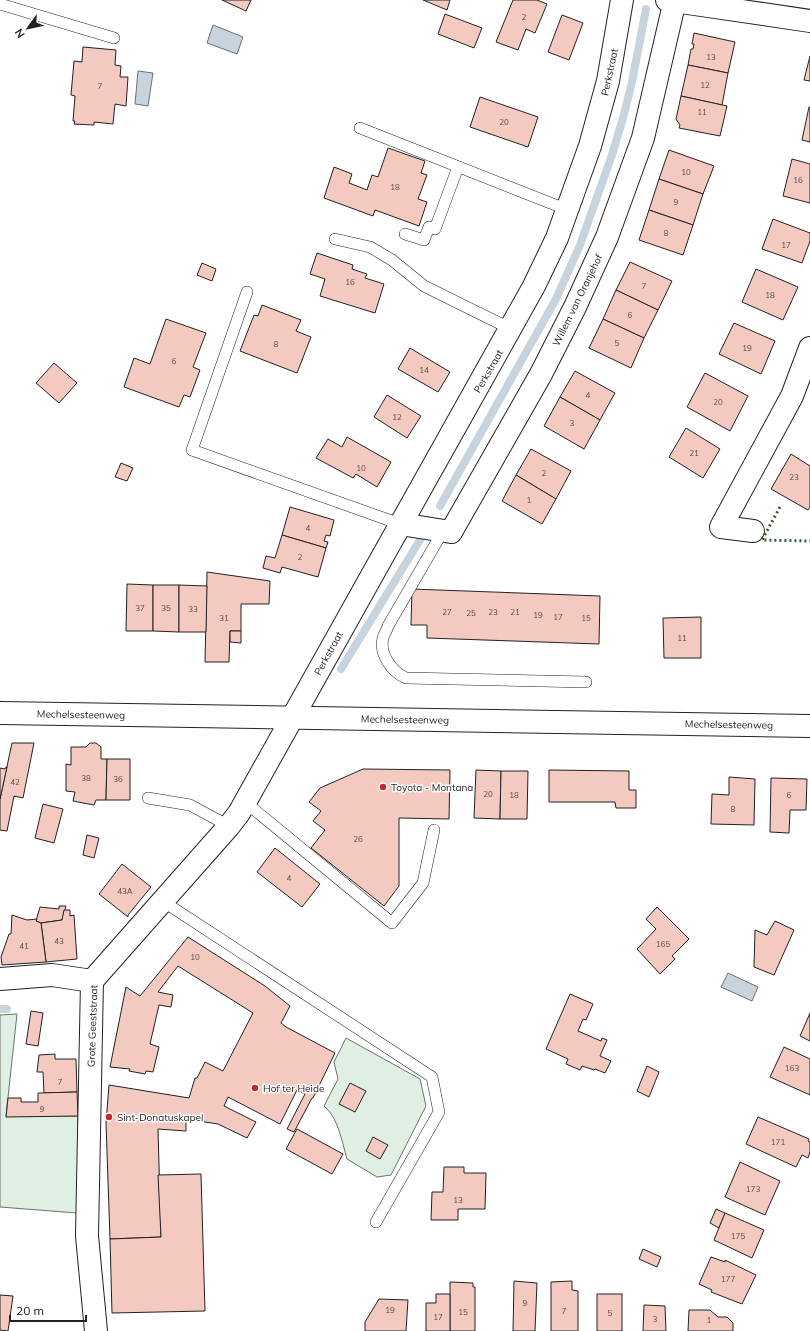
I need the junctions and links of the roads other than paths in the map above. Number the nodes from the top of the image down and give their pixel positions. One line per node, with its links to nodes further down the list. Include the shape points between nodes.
1 (622, 0): 8 (street, Perkstraat, via 608,81 590,146)
2 (672, 0): 4 (street, Willem van Oranjehof); 15 (street, Willem van Oranjehof, via 643,138 607,237 541,374 451,532)
3 (0, 4): 5 (lane)
4 (810, 21)
5 (114, 38)
6 (360, 128): 7 (lane)
7 (458, 167): 8 (lane); 9 (lane, via 435,229 429,227 424,240)
8 (568, 210): 12 (street, Perkstraat)
9 (405, 234)
10 (335, 239): 12 (lane, via 370,247 392,260 424,286)
11 (247, 292): 14 (lane, via 192,450)
12 (512, 329): 14 (street, Perkstraat)
13 (810, 348): 16 (street, via 792,396 721,527)
14 (400, 524): 15 (street); 19 (street, Perkstraat)
15 (443, 531): 17 (lane, via 383,639 382,648 395,671 406,678)
16 (753, 531)
17 (586, 682)
18 (0, 713): 19 (street, Mechelsesteenweg)
19 (293, 717): 20 (street, Mechelsesteenweg); 22 (street, Grote Geeststraat)
20 (810, 726)
21 (148, 798): 23 (lane, via 190,805)
22 (245, 802): 23 (street, Grote Geeststraat); 24 (lane, via 392,923 423,883)
23 (230, 826): 25 (street, Grote Geeststraat)
24 (434, 830)
25 (164, 902): 27 (street, Grote Geeststraat); 28 (lane, via 432,1077 439,1112)
26 (0, 979): 27 (street, via 52,975)
27 (92, 981): 29 (street, Grote Geeststraat, via 87,1236)
28 (376, 1222)
29 (96, 1331)

